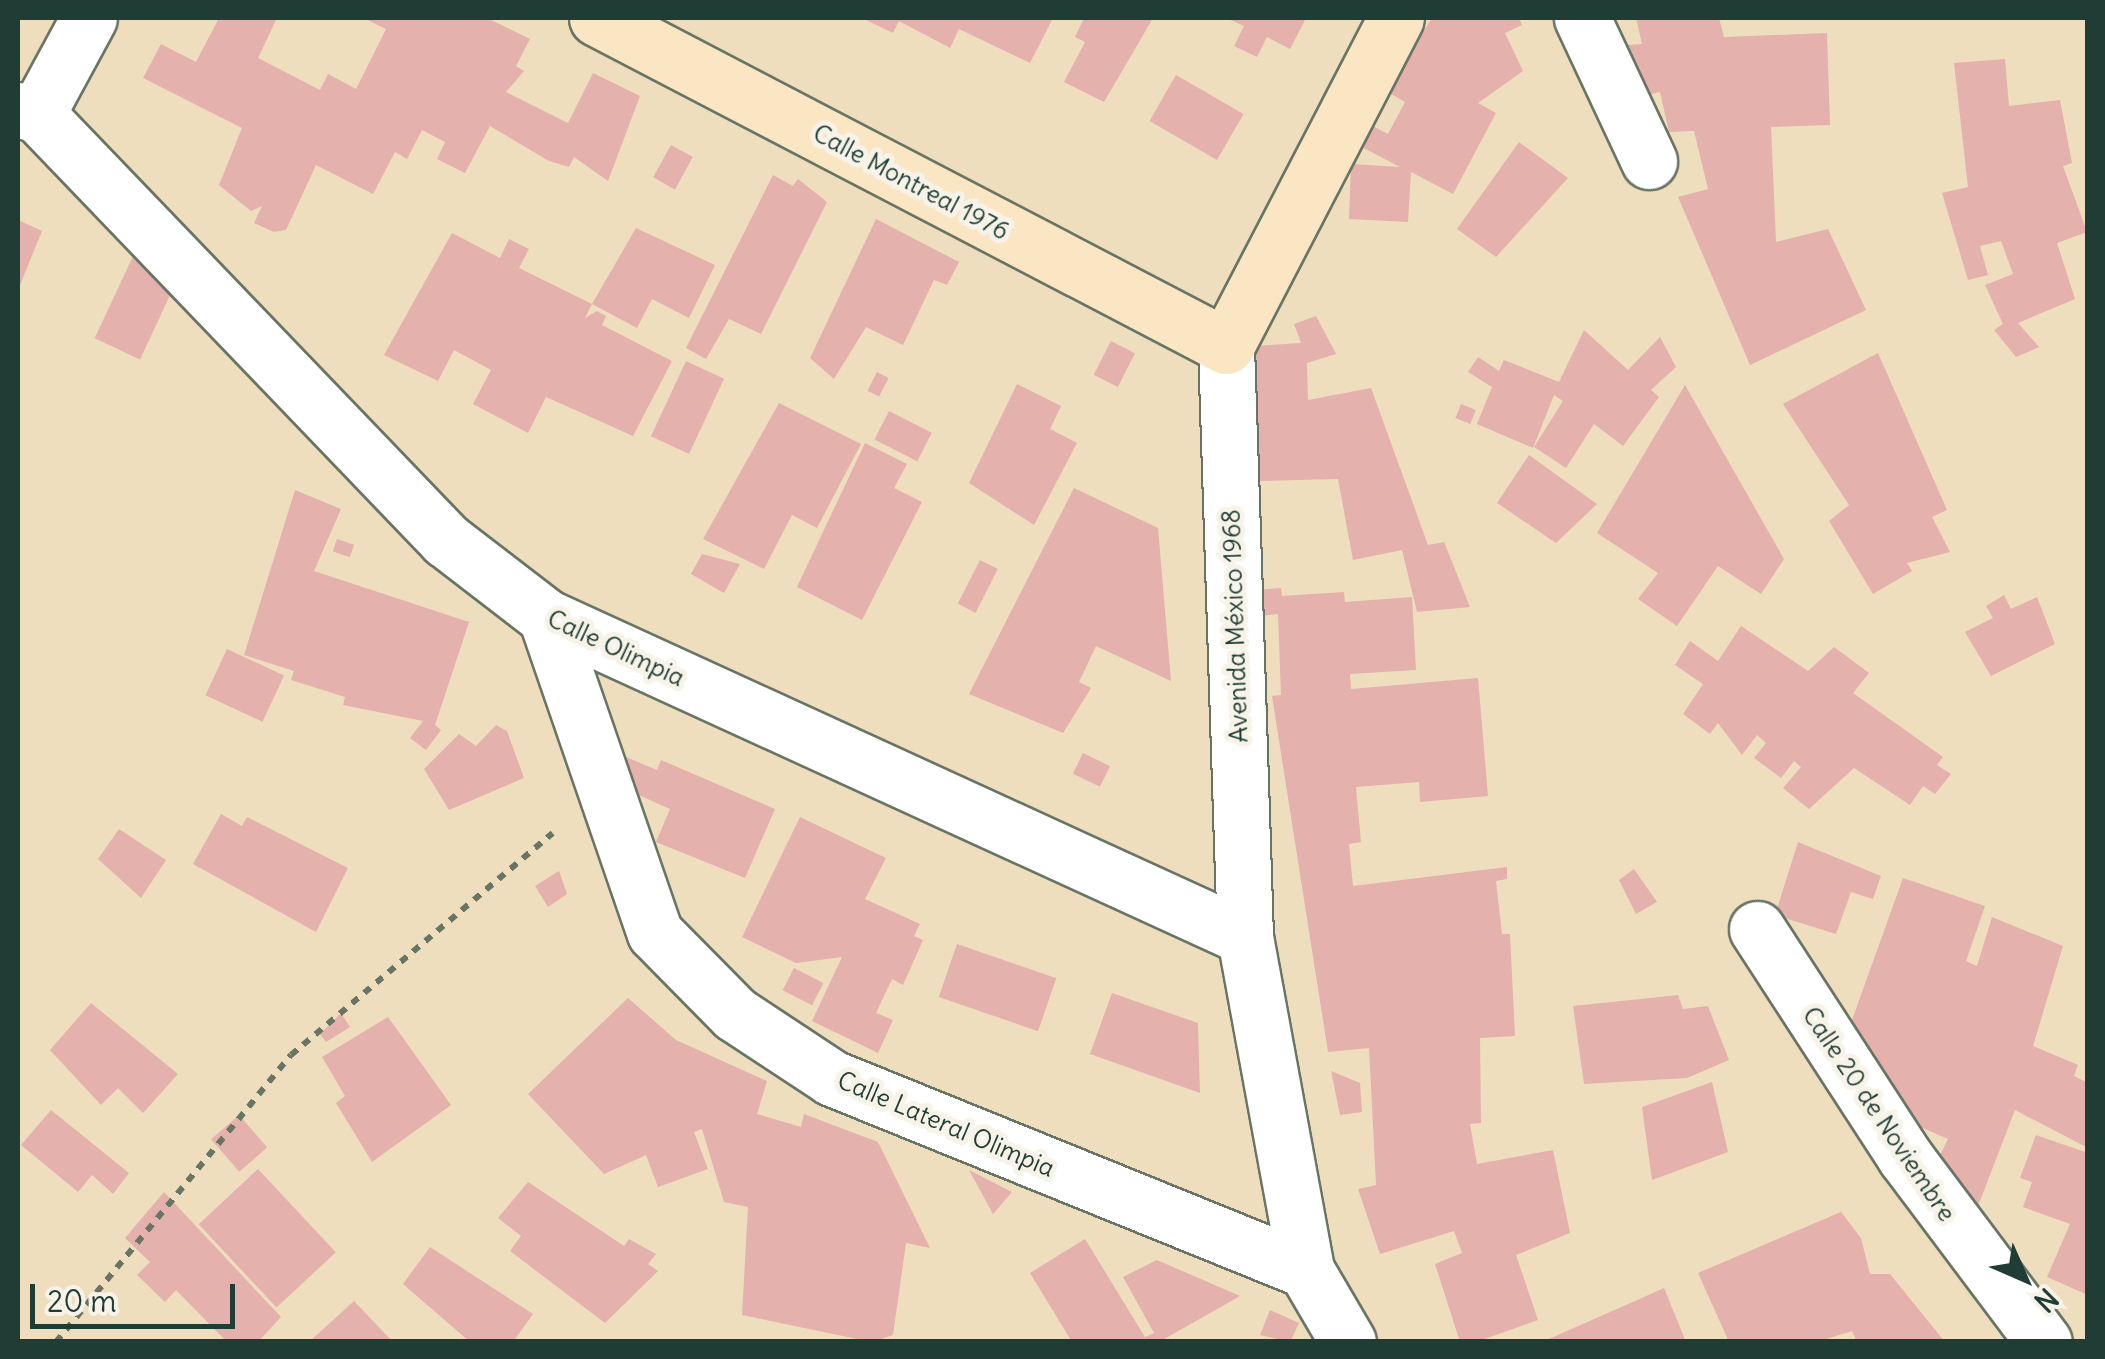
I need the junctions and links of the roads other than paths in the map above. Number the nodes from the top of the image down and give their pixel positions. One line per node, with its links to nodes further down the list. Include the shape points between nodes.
1 (89, 18): 5 (street)
2 (597, 18): 7 (street, Calle Montreal 1976)
3 (1396, 18): 7 (street, Avenida México 1968)
4 (1582, 18): 6 (street)
5 (27, 111): 8 (street, Calle Olimpia, via 446,540)
6 (1649, 161)
7 (1226, 346): 10 (street, Avenida México 1968)
8 (546, 617): 10 (street, Calle Olimpia); 11 (street, Calle Lateral Olimpia, via 601,793 655,933 735,1014 832,1078)
9 (1757, 930): 13 (street, Calle 20 de Noviembre, via 1905,1156)
10 (1245, 937): 11 (street, Avenida México 1968)
11 (1306, 1270): 12 (street, Avenida México 1968)
12 (1348, 1342)
13 (2044, 1342)

